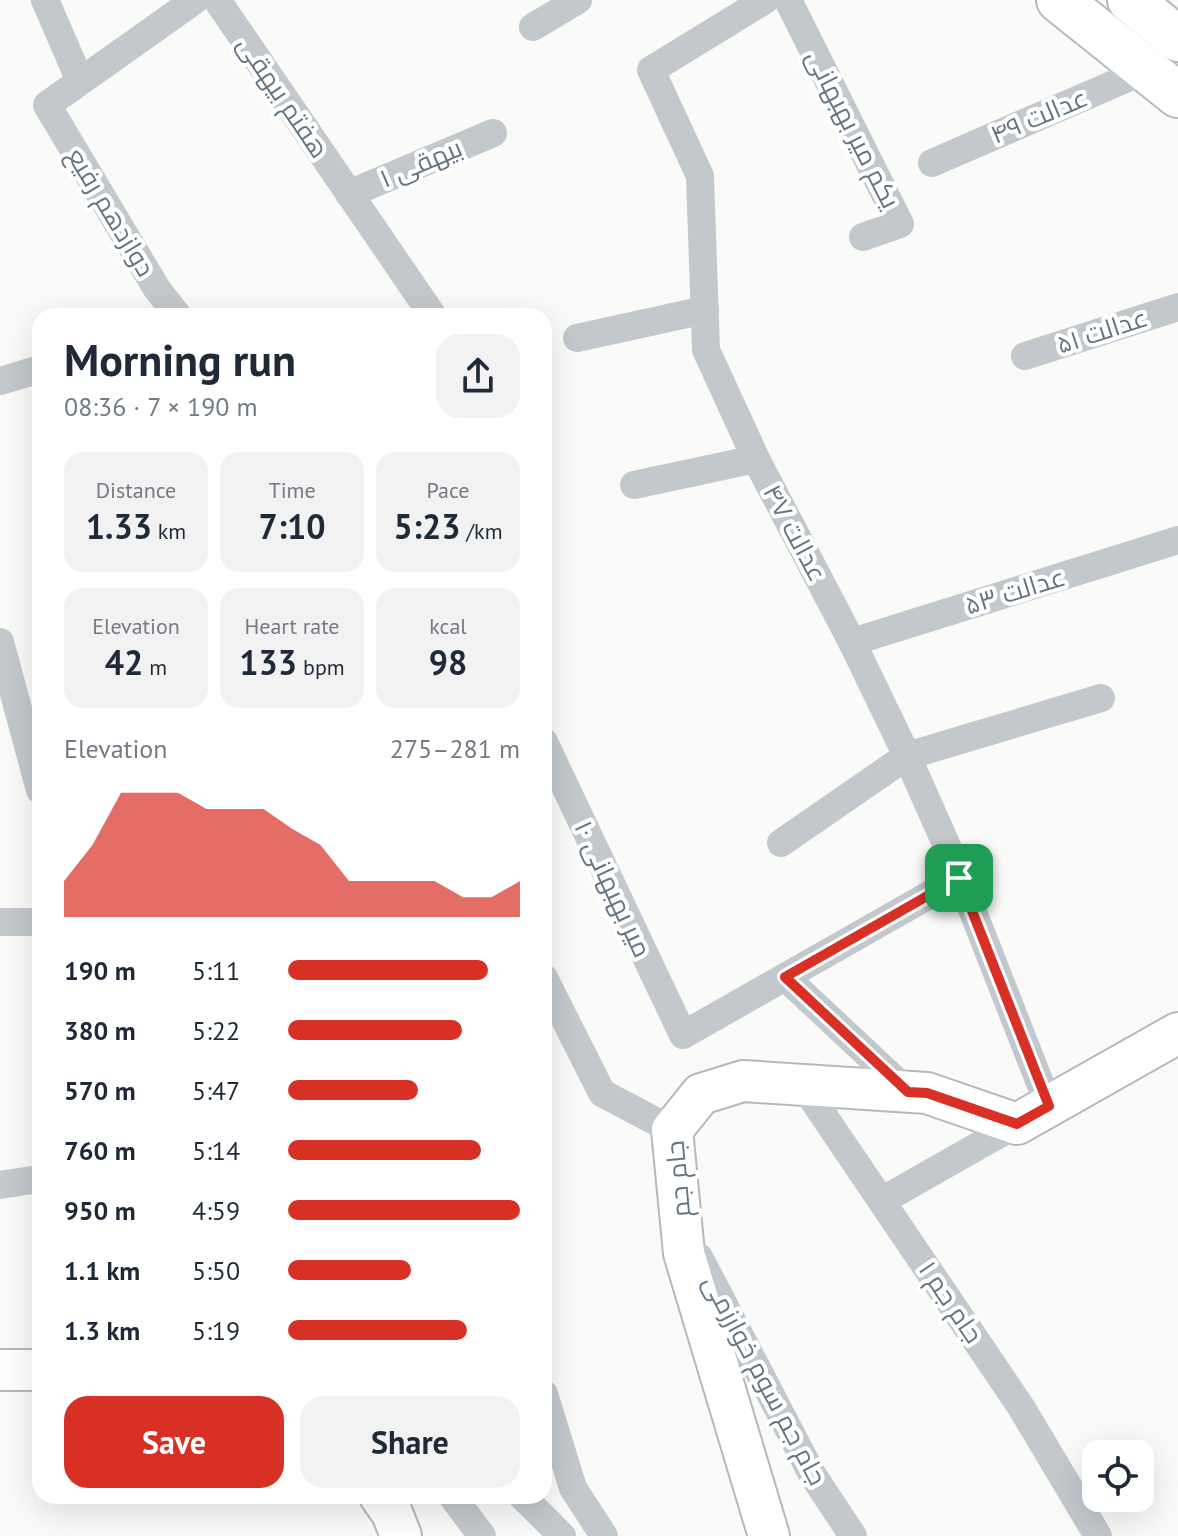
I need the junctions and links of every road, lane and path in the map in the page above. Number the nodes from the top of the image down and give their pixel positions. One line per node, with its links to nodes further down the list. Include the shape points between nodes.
1 (45, 0): 11 (street)
2 (195, 0): 11 (street)
3 (217, 0): 15 (street, هفتم بیهقی)
4 (578, 0): 9 (street)
5 (765, 0): 20 (street, عدالت ۴۷, via 651,70 700,176)
6 (788, 0): 16 (street, یکم میر بهبهانی, via 900,224)
7 (1059, 0): 12 (main road)
8 (1130, 0): 10 (main road)
9 (533, 27)
10 (1178, 39)
11 (80, 81): 18 (street, دوازدهم رفیع, via 47,105)
12 (1162, 83): 14 (street, عدالت ۴۹)
13 (493, 133): 15 (street, بیهقی ۱)
14 (932, 163)
15 (349, 194): 19 (street, هفتم بیهقی)
16 (863, 237)
17 (1178, 307): 22 (street, عدالت ۵۱)
18 (172, 308)
19 (427, 308)
20 (705, 310): 21 (street); 25 (street, عدالت ۴۷, via 706,350)
21 (577, 338)
22 (1025, 356)
23 (32, 371): 24 (street)
24 (0, 381)
25 (756, 459): 26 (street); 29 (street, عدالت ۴۷)
26 (634, 485)
27 (1178, 540): 29 (street, عدالت ۵۳)
28 (0, 642): 33 (street)
29 (852, 642): 31 (street, عدالت ۴۷)
30 (1101, 698): 31 (street)
31 (907, 756): 34 (street); 35 (street, عدالت ۴۷)
32 (552, 759): 38 (street, ۱۰ میر بهبهانی, via 683,1035)
33 (32, 760)
34 (781, 843)
35 (959, 878): 38 (street); 43 (street, عدالت ۴۷)
36 (0, 922): 37 (street)
37 (32, 922)
38 (785, 977): 41 (street)
39 (552, 994): 44 (street, via 602,1093)
40 (1178, 1033): 43 (street)
41 (908, 1092): 43 (street, جام جم); 44 (street, جام جم, via 743,1081 701,1094)
42 (813, 1100): 47 (street, ۱ جام جم)
43 (1033, 1115): 47 (street)
44 (672, 1130): 48 (street, جام جم)
45 (32, 1180): 46 (street)
46 (0, 1185)
47 (883, 1200): 63 (street, ۱ جام جم, via 1021,1407)
48 (681, 1222): 61 (street, جام جم, via 684,1253); 62 (street, جام جم سوم خوارزمی, via 812,1474)
49 (0, 1370): 50 (street)
50 (32, 1370)
51 (552, 1420): 60 (street, via 573,1488)
52 (386, 1504): 56 (street)
53 (458, 1504): 57 (street)
54 (529, 1504): 58 (street)
55 (530, 1504): 59 (street)
56 (401, 1536)
57 (482, 1536)
58 (543, 1536)
59 (562, 1536)
60 (604, 1536)
61 (769, 1536)
62 (853, 1536)
63 (1098, 1536)

